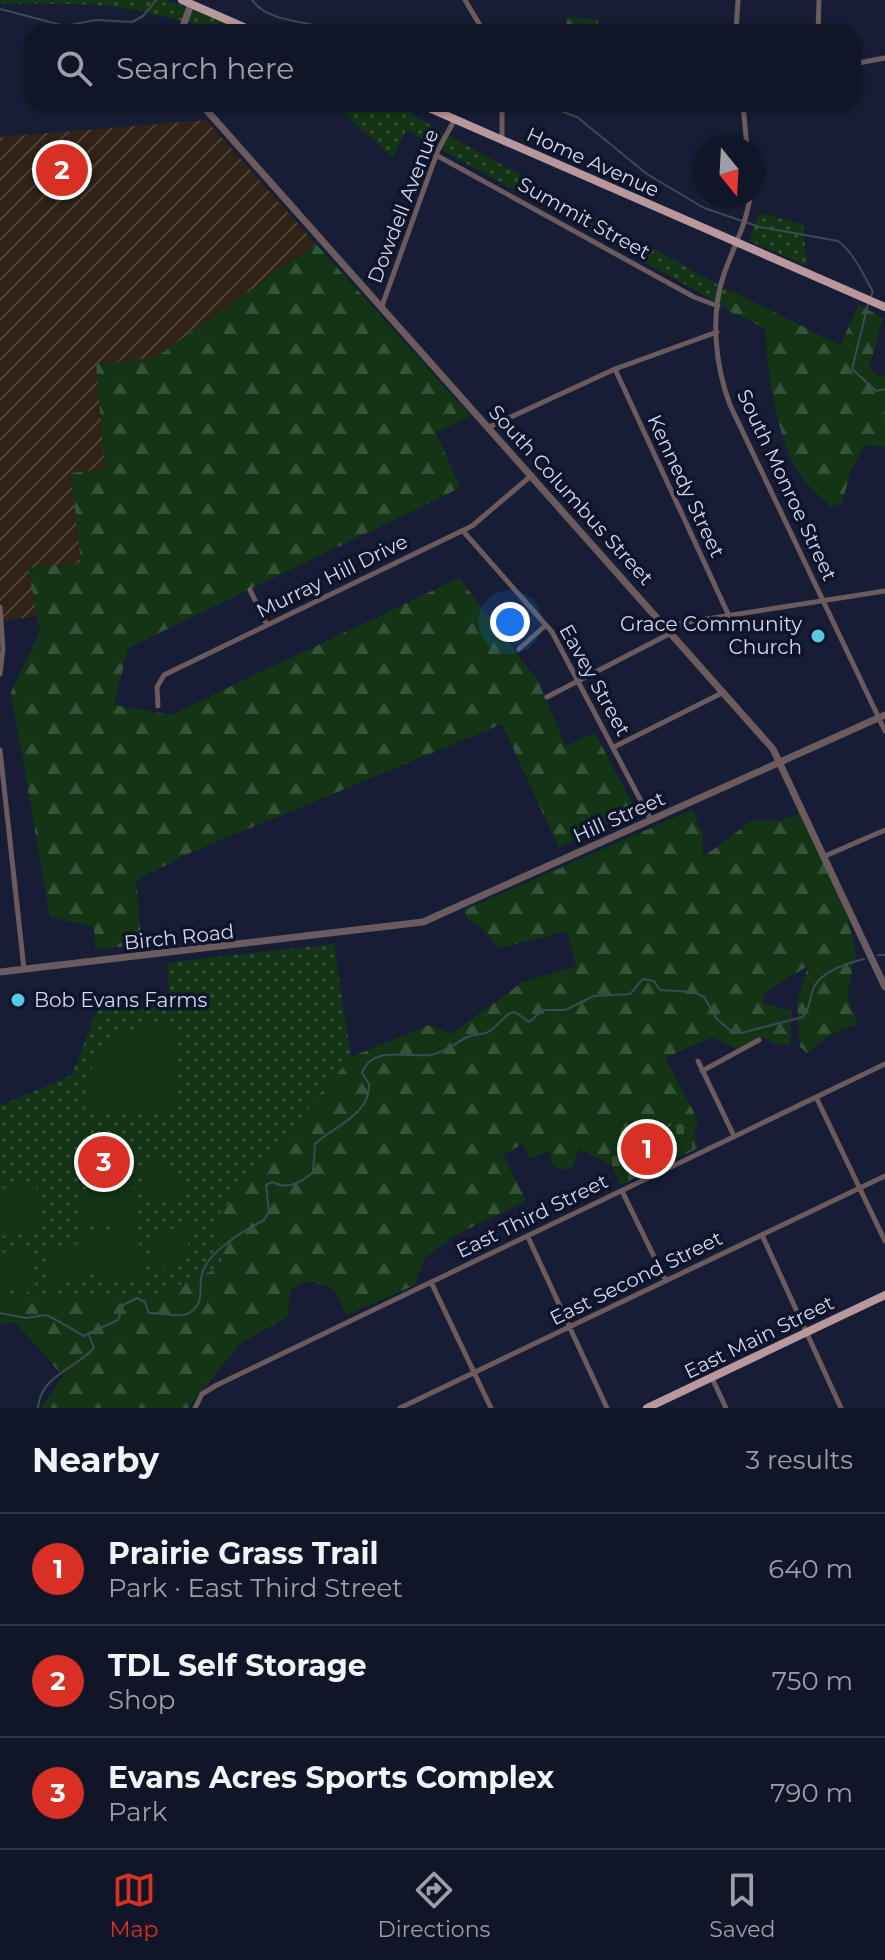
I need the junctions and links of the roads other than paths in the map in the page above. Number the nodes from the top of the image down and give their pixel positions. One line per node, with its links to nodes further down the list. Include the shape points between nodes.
1 (465, 0): 7 (street)
2 (738, 0): 8 (street)
3 (819, 0): 9 (street)
4 (186, 2): 5 (street); 6 (main road)
5 (182, 24)
6 (237, 24)
7 (479, 24)
8 (736, 24)
9 (818, 24)
10 (885, 58): 11 (street)
11 (861, 62)
12 (208, 112): 22 (street, South Columbus Street)
13 (439, 112): 16 (main road, Home Avenue)
14 (502, 112): 18 (street)
15 (744, 112): 17 (street)
16 (455, 119): 18 (main road, Home Avenue); 19 (street, Dowdell Avenue)
17 (746, 136)
18 (502, 140): 21 (main road, Home Avenue)
19 (436, 155): 22 (street, Dowdell Avenue); 23 (street, Summit Street)
20 (748, 208): 21 (street, South Monroe Street)
21 (736, 241): 23 (street, South Monroe Street); 24 (main road, Home Avenue)
22 (382, 306): 27 (street, South Columbus Street)
23 (718, 306): 25 (street, South Monroe Street)
24 (885, 307)
25 (717, 332): 26 (street); 32 (street, South Monroe Street, via 727,397)
26 (615, 369): 27 (street); 34 (street, Kennedy Street)
27 (489, 427): 28 (street, South Columbus Street)
28 (532, 475): 29 (street, Murray Hill Drive); 37 (street, South Columbus Street)
29 (463, 531): 35 (street, Murray Hill Drive); 36 (street, Eavey Street)
30 (250, 590): 35 (street)
31 (885, 591): 32 (street)
32 (823, 600): 34 (street); 44 (street, South Monroe Street)
33 (0, 610): 39 (street)
34 (729, 616): 37 (street, via 681,623)
35 (267, 625): 43 (street, Murray Hill Drive, via 164,675 157,687)
36 (546, 625): 38 (street); 40 (street, Eavey Street)
37 (671, 632): 40 (street); 41 (street, South Columbus Street)
38 (519, 649)
39 (0, 674)
40 (577, 680): 42 (street); 46 (street, Eavey Street)
41 (725, 692): 46 (street); 48 (street, South Columbus Street)
42 (547, 697)
43 (158, 706)
44 (882, 716): 45 (street, South Monroe Street); 48 (street, Hill Street)
45 (885, 731)
46 (614, 747): 49 (street, Eavey Street)
47 (0, 750): 53 (street)
48 (781, 762): 49 (street, Hill Street); 51 (street, South Columbus Street)
49 (651, 820): 52 (street, Hill Street, via 431,919)
50 (885, 830): 51 (street)
51 (825, 856): 55 (street, South Columbus Street)
52 (361, 931): 53 (street, Birch Road)
53 (24, 969): 54 (street, Birch Road)
54 (0, 972)
55 (885, 987)
56 (759, 1040): 59 (street)
57 (698, 1061): 59 (street)
58 (885, 1064): 60 (street, East Third Street)
59 (702, 1071): 61 (street)
60 (816, 1097): 61 (street, East Third Street); 63 (street)
61 (734, 1136): 64 (street, East Third Street)
62 (885, 1176): 63 (street, East Second Street)
63 (859, 1189): 65 (street, East Second Street); 67 (street)
64 (622, 1191): 66 (street, East Third Street); 68 (street)
65 (762, 1235): 68 (street, East Second Street); 72 (street)
66 (528, 1237): 69 (street, East Third Street); 71 (street)
67 (885, 1241)
68 (666, 1281): 71 (street, East Second Street)
69 (431, 1282): 73 (street); 75 (street, East Third Street, via 215,1386)
70 (885, 1295): 72 (main road, East Main Street)
71 (569, 1328): 73 (street, East Second Street); 78 (street)
72 (805, 1333): 74 (main road, East Main Street); 81 (street)
73 (475, 1372): 76 (street, East Second Street); 77 (street)
74 (712, 1377): 79 (main road, East Main Street); 80 (street)
75 (196, 1405)
76 (400, 1408)
77 (491, 1408)
78 (607, 1408)
79 (647, 1408)
80 (726, 1408)
81 (841, 1408)

